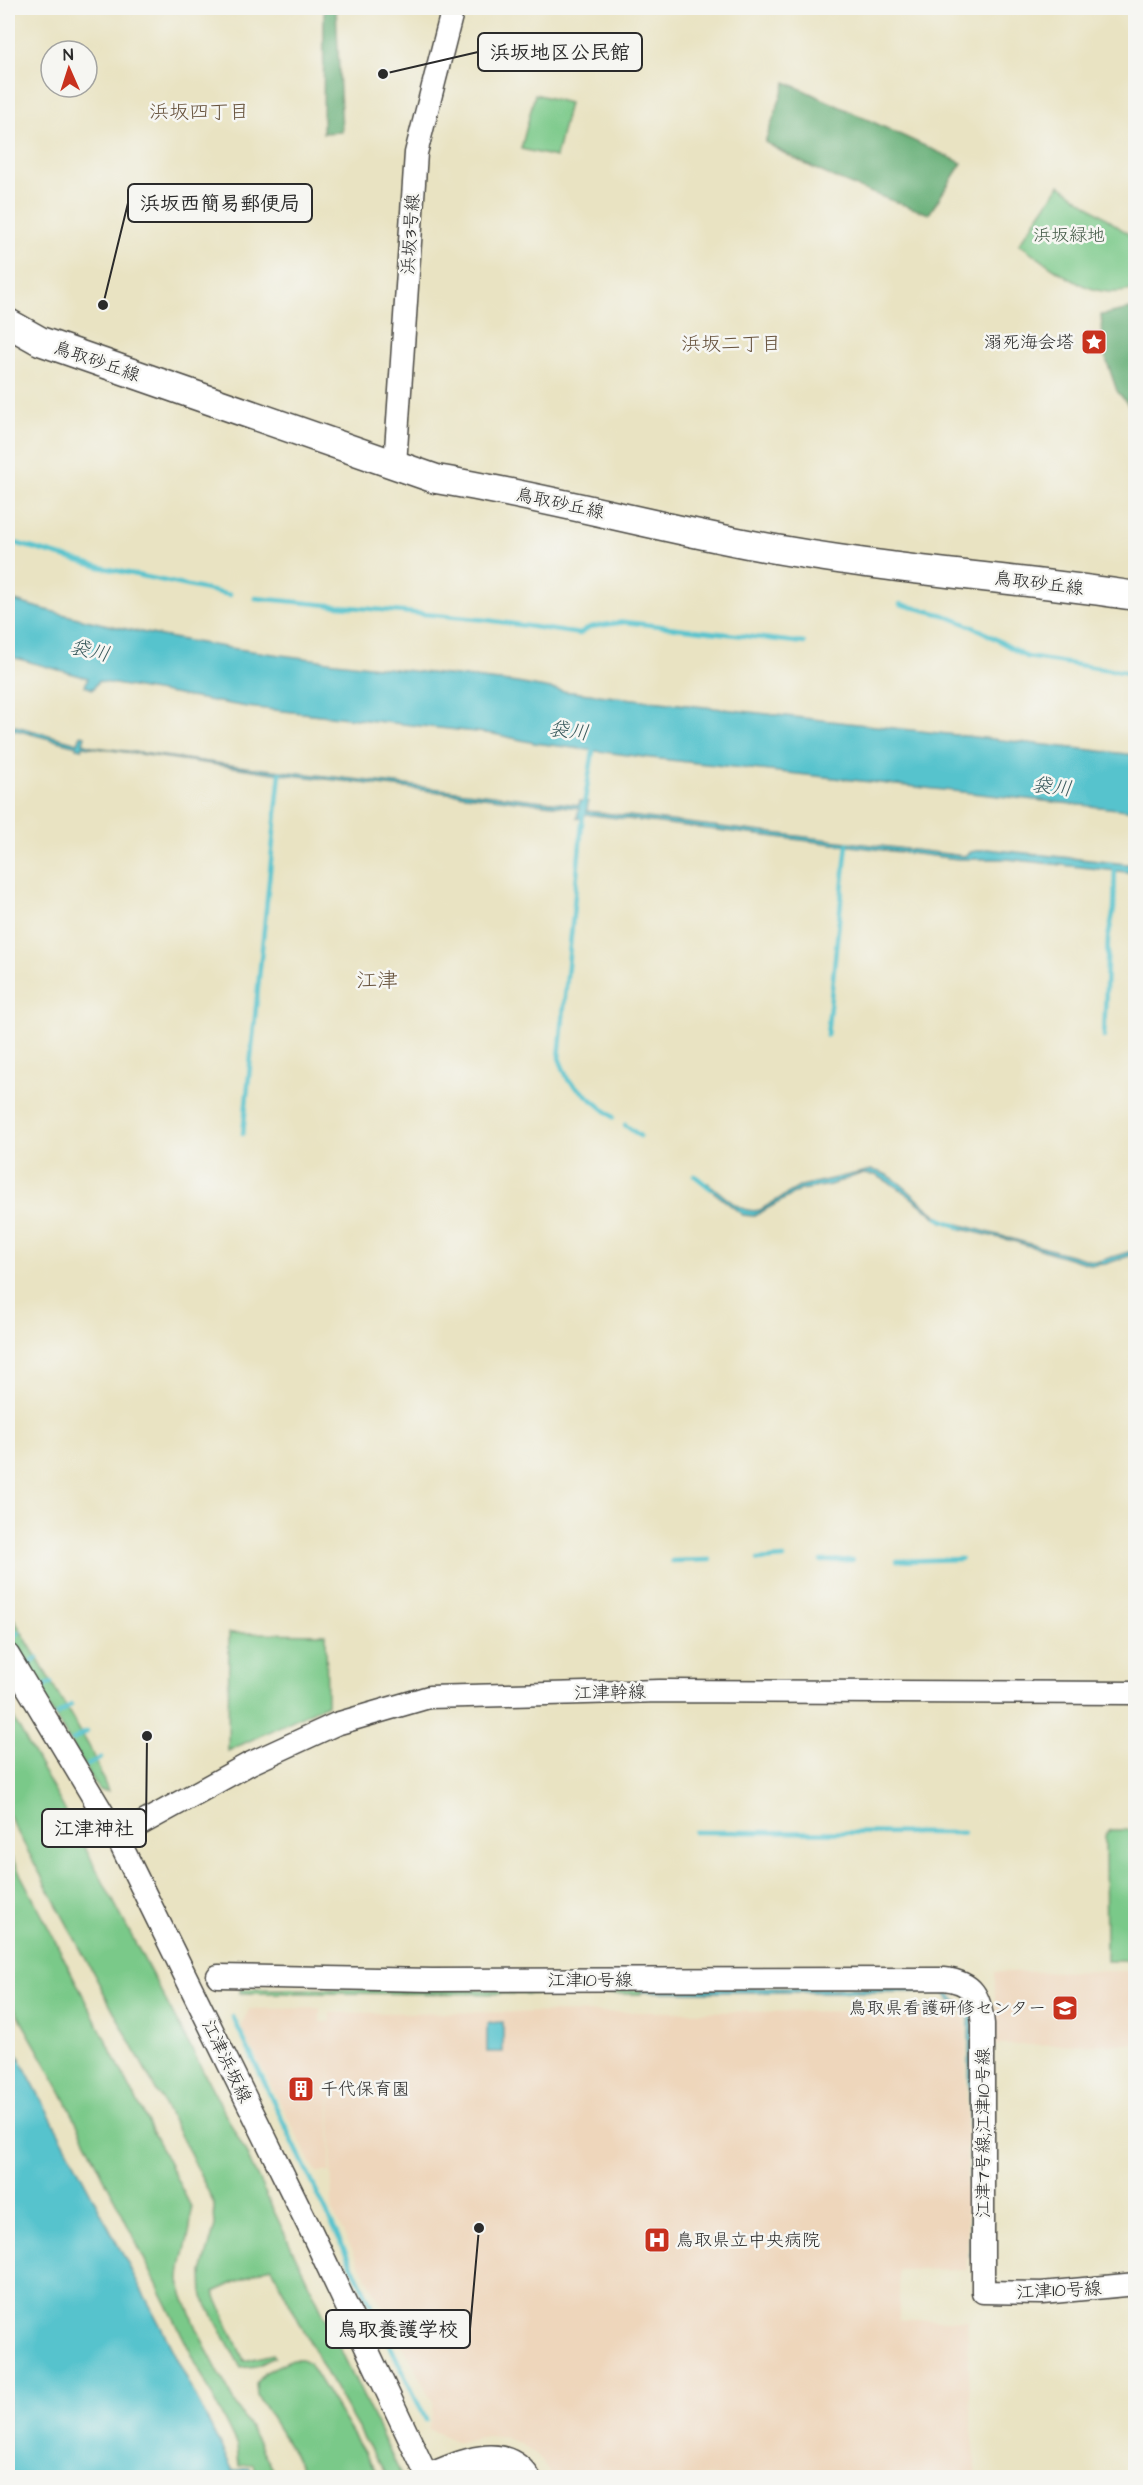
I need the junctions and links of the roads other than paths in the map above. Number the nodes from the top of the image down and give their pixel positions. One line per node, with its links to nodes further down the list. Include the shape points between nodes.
1 (453, 8): 3 (street, 浜坂3号線, via 416,153)
2 (8, 323): 3 (main road, 鳥取砂丘線, via 40,341)
3 (395, 465): 4 (main road, 鳥取砂丘線, via 436,478 748,544)
4 (1136, 596)
5 (8, 1655): 7 (street, 江津浜坂線)
6 (1136, 1693): 7 (street, 江津幹線, via 660,1691 429,1696 336,1724 249,1764)
7 (117, 1837): 12 (street, 江津浜坂線)
8 (218, 1976): 9 (street, 江津10号線, via 432,1980 944,1979)
9 (962, 1983): 11 (street, 江津7号線;江津10号線, via 976,1994 983,2024)
10 (1136, 2284): 11 (street, 江津10号線, via 1042,2293)
11 (983, 2292)
12 (428, 2478): 13 (main road, via 491,2458 512,2464)
13 (526, 2478)

